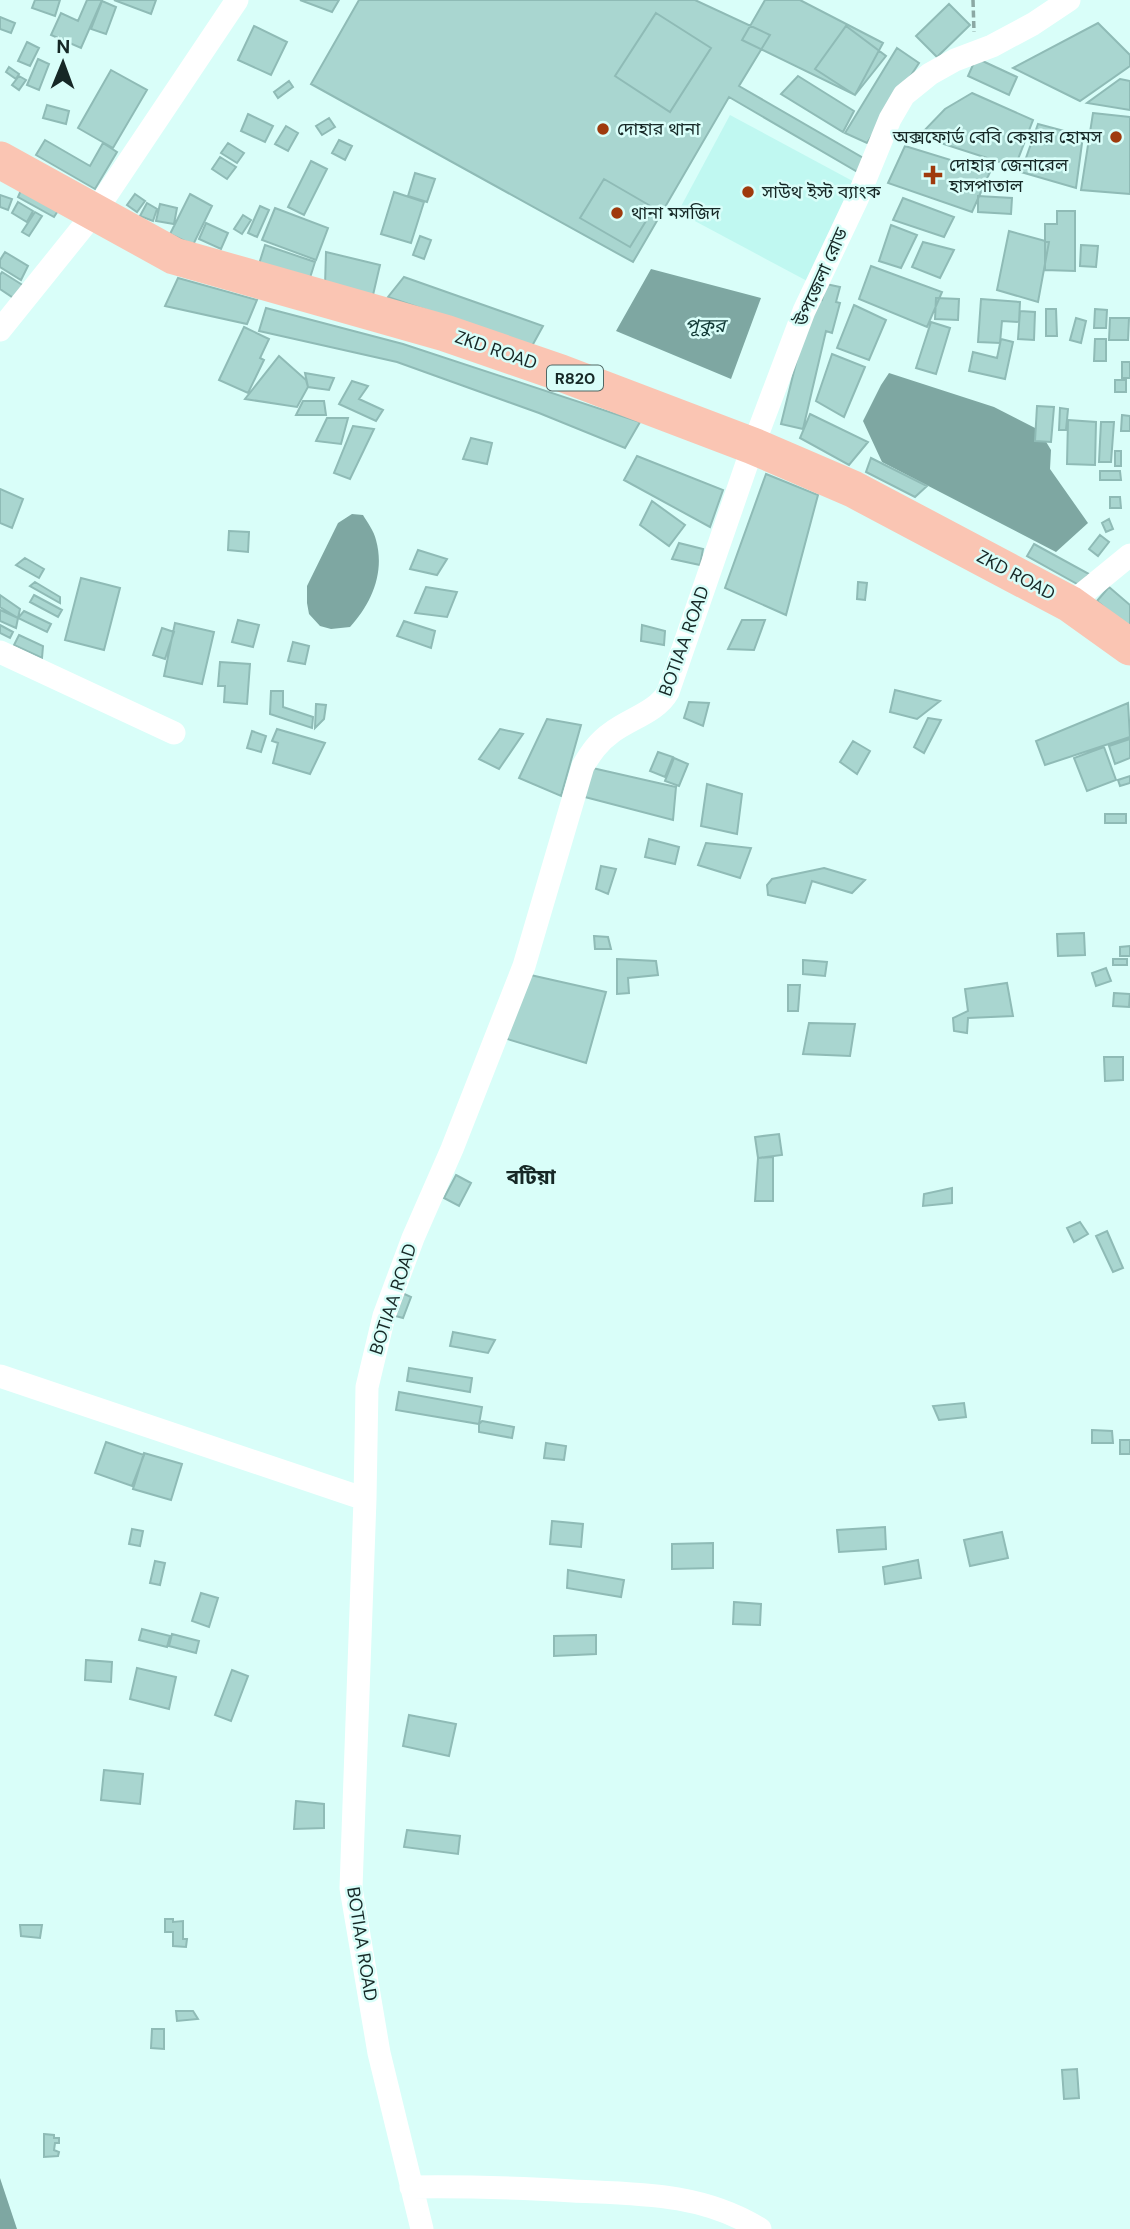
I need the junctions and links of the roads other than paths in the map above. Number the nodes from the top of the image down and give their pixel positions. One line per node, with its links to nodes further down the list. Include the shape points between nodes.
1 (237, 0): 4 (street)
2 (1069, 0): 6 (street, উপজেলা রোড, via 992,46 930,74 904,96 804,311)
3 (0, 160): 4 (main road, ZKD ROAD / R820)
4 (95, 212): 5 (street); 6 (main road, ZKD ROAD / R820, via 174,256 445,333)
5 (0, 330)
6 (753, 446): 8 (main road, ZKD ROAD / R820, via 853,489); 13 (street, BOTIAA ROAD, via 668,692 662,702 598,742 583,766 524,966 384,1317 367,1387)
7 (1130, 555): 8 (street)
8 (1070, 604): 9 (main road, ZKD ROAD / R820)
9 (1130, 647)
10 (0, 652): 11 (street)
11 (174, 733)
12 (0, 1376): 13 (street)
13 (365, 1499): 14 (street, BOTIAA ROAD, via 351,1888 379,2053)
14 (411, 2187): 15 (street, BOTIAA ROAD); 16 (street, via 473,2185 657,2195 733,2213)
15 (422, 2229)
16 (760, 2229)

